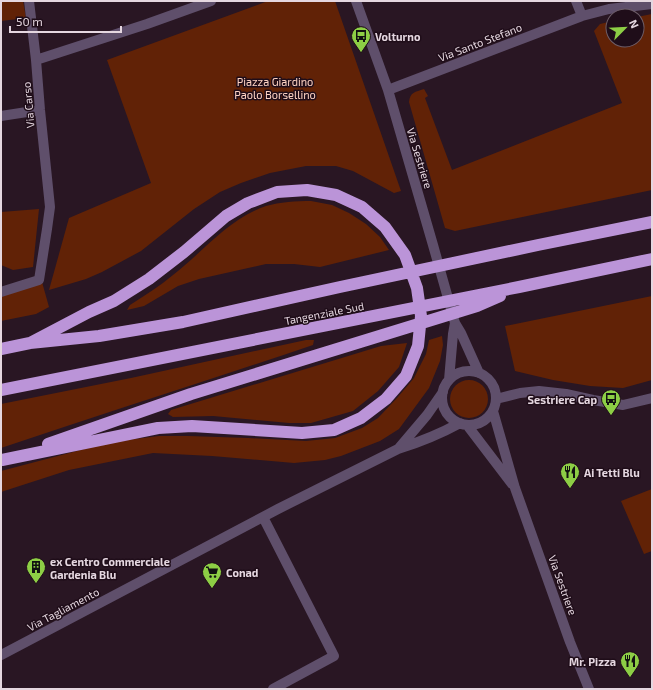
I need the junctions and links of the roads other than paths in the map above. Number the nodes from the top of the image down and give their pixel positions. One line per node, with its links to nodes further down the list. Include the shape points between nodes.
1 (30, 1): 7 (street, Via Carso)
2 (211, 1): 7 (street)
3 (356, 1): 8 (street, Via Sestriere)
4 (576, 1): 6 (street)
5 (652, 4): 6 (street, Via Santo Stefano, via 609,9)
6 (582, 16): 8 (street, Via Santo Stefano)
7 (36, 60): 9 (street, Via Carso)
8 (388, 90): 15 (street, Via Sestriere)
9 (40, 110): 10 (street); 14 (street, Via Carso, via 50,207 39,280)
10 (1, 116)
11 (652, 222): 16 (highway, Tangenziale Sud, via 340,286 175,323 99,336)
12 (652, 259): 13 (highway, Tangenziale Sud)
13 (519, 287): 20 (highway, Tangenziale Sud); 27 (highway, via 478,306 191,394)
14 (1, 292)
15 (455, 323): 18 (street, Via Sestriere); 19 (street, Via Sestriere)
16 (30, 343): 17 (highway, Tangenziale Sud); 27 (highway, via 114,301 161,270 226,216 248,202 277,192 307,190 336,195 362,207 385,227 405,255 417,288 421,316 418,346 406,376 386,400 361,418 334,430 302,433 192,426 158,428)
17 (1, 349)
18 (479, 373): 19 (street, via 463,372); 23 (street, via 492,384)
19 (449, 380): 21 (street)
20 (1, 390)
21 (443, 392): 25 (street, via 442,400 448,414 453,420); 26 (street, Via Tagliamento)
22 (652, 398): 23 (street, via 623,404 538,391 520,392)
23 (496, 400): 24 (street)
24 (493, 411): 25 (street, via 482,422 474,425); 28 (street, Via Sestriere)
25 (463, 424): 26 (street, Via Tagliamento); 28 (street, Via Sestriere)
26 (398, 449): 29 (street, Via Tagliamento)
27 (2, 460)
28 (515, 488): 32 (street, Via Sestriere)
29 (263, 517): 30 (street, Via Tagliamento); 31 (street, via 334,656)
30 (1, 655)
31 (273, 689)
32 (589, 689)

